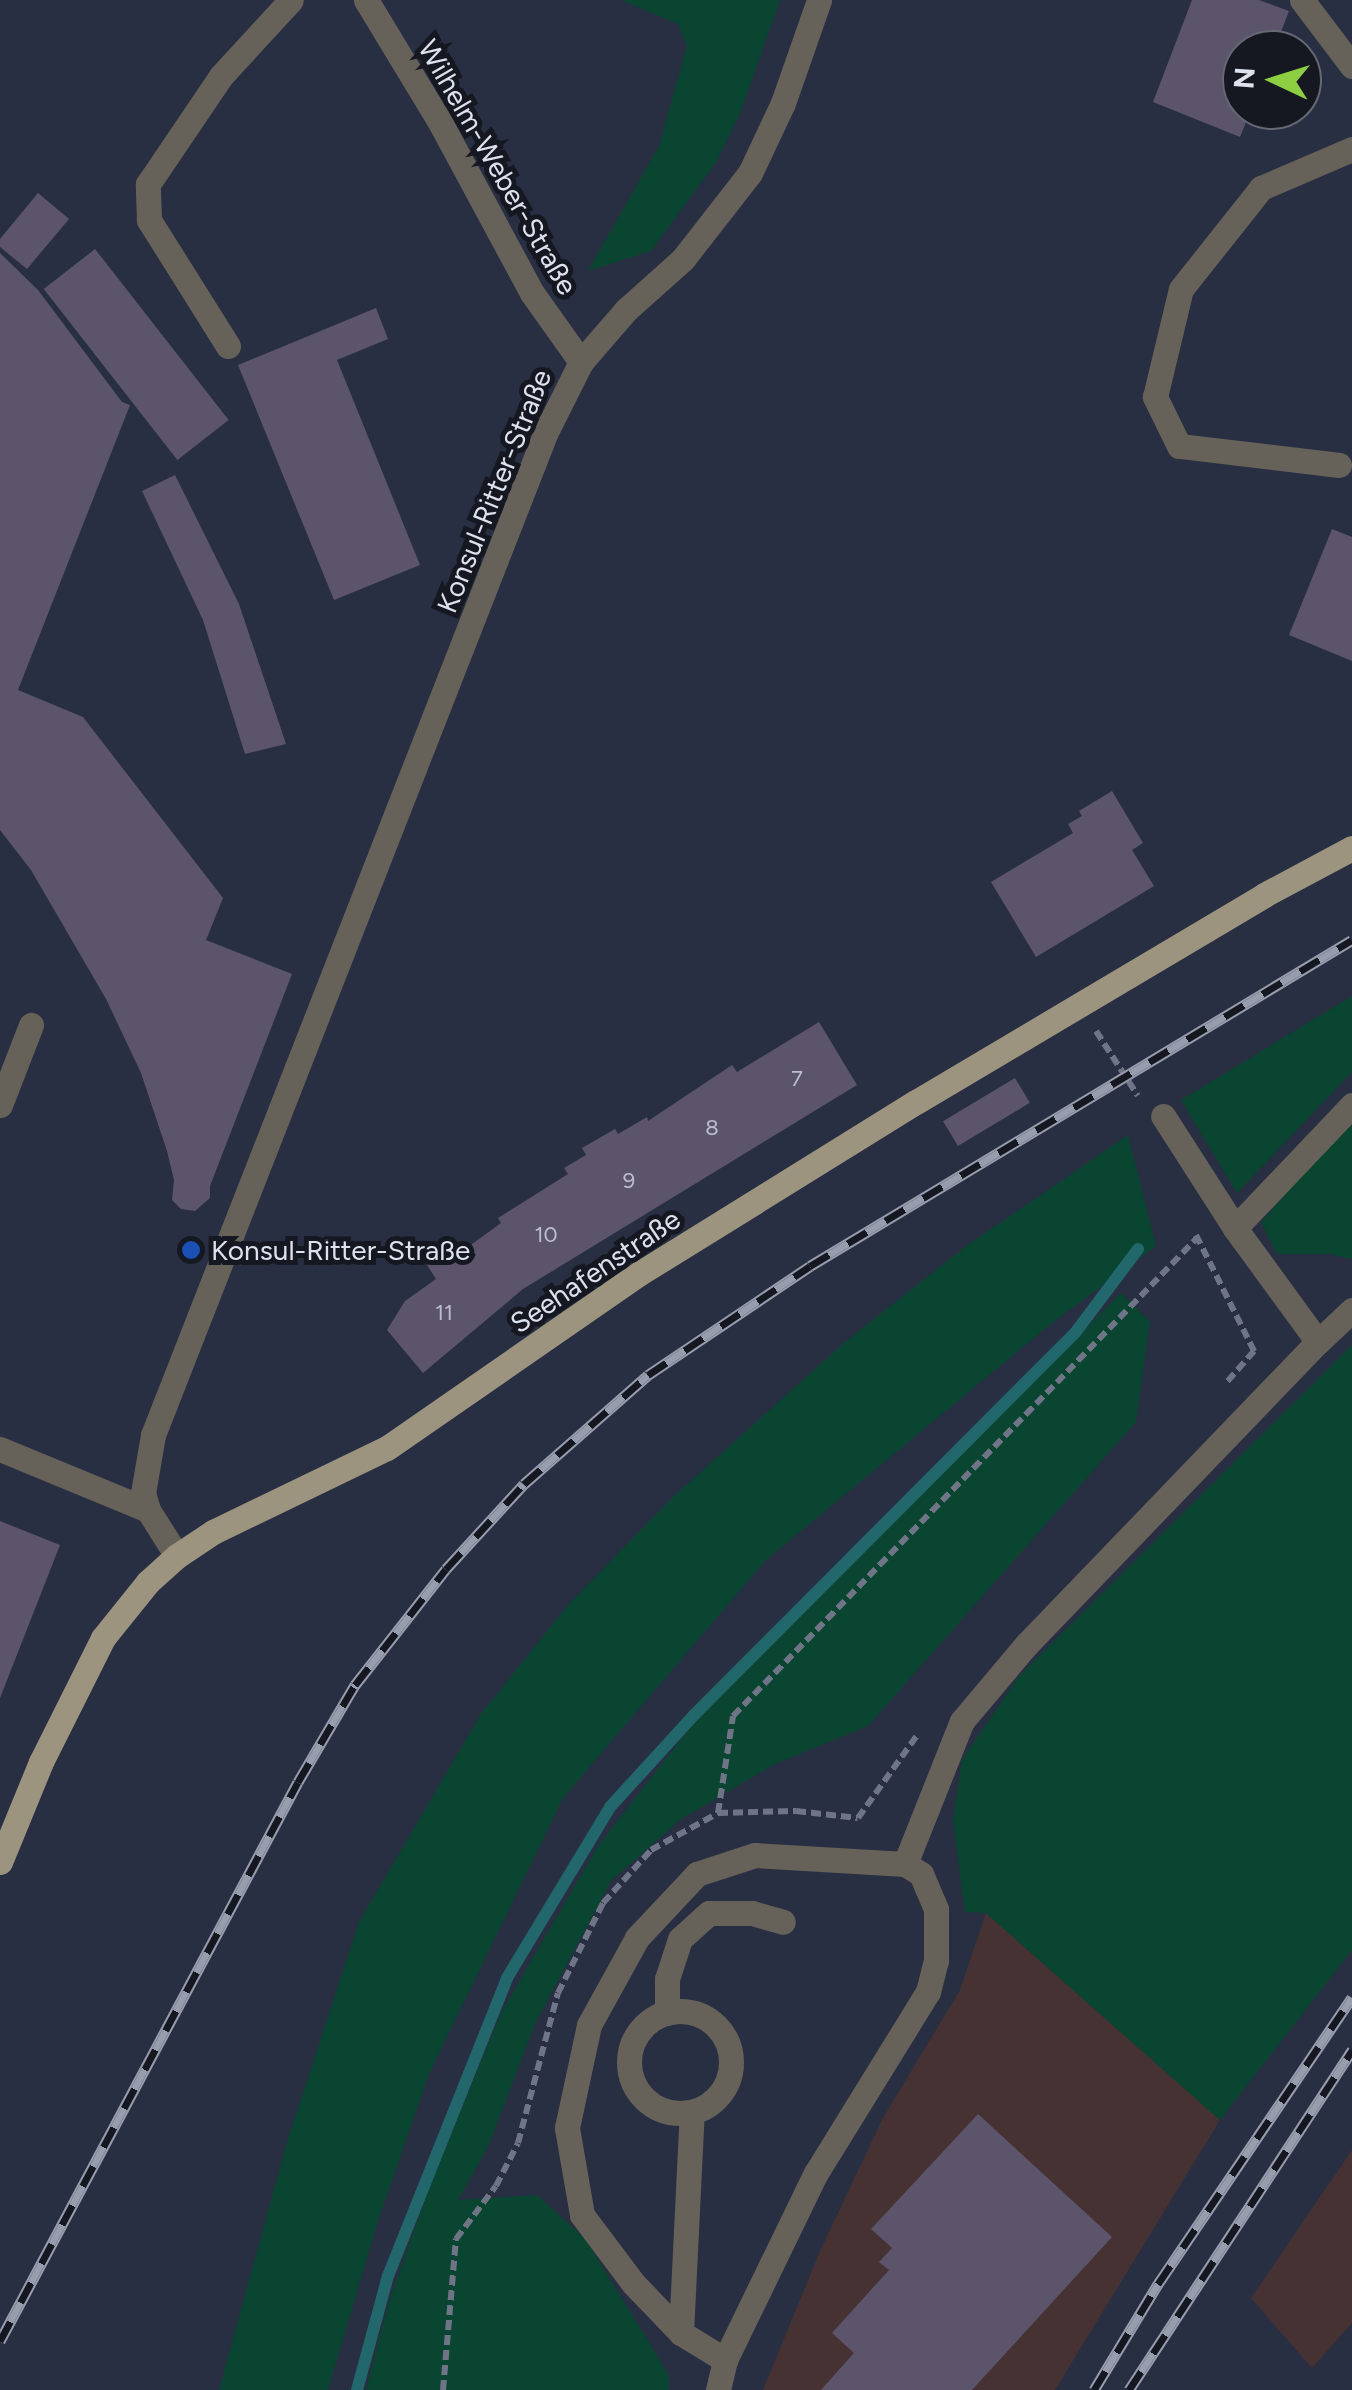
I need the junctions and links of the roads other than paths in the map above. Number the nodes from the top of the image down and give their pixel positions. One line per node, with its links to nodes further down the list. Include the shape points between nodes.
1 (290, 0): 7 (street, via 221,76 148,184 150,220)
2 (366, 0): 8 (street, Wilhelm-Weber-Straße, via 532,293)
3 (819, 0): 8 (street, Konsul-Ritter-Straße, via 750,173 683,260)
4 (1302, 0): 5 (street)
5 (1352, 66)
6 (1352, 149): 9 (street, via 1260,188 1181,289 1154,397 1179,446)
7 (228, 346)
8 (580, 362): 19 (street, Konsul-Ritter-Straße, via 544,434 153,1435 143,1473)
9 (1339, 465)
10 (1352, 848): 20 (main road, Seehafenstraße, via 916,1102 640,1273 386,1448 213,1532)
11 (30, 1025): 12 (street)
12 (0, 1105)
13 (1352, 1105): 15 (street)
14 (1163, 1116): 15 (street)
15 (1235, 1228): 17 (street)
16 (1352, 1310): 17 (street)
17 (1318, 1342): 22 (street, via 1026,1645 962,1721)
18 (0, 1449): 19 (street)
19 (148, 1510): 20 (street)
20 (178, 1556): 21 (main road, Seehafenstraße, via 103,1638)
21 (0, 1862)
22 (904, 1864): 26 (street, via 755,1855 698,1874 638,1938 589,2025 567,2128 582,2215 633,2284); 27 (street, via 921,1874 936,1909 928,1992 816,2173)
23 (783, 1922): 24 (street, via 709,1914 680,1939 667,1979)
24 (667, 2013): 25 (street, via 638,2033 629,2068 644,2099 675,2114); 25 (street, via 702,2016 727,2042 729,2077 708,2105)
25 (692, 2112): 26 (street)
26 (682, 2332): 27 (street)
27 (725, 2360): 28 (street)
28 (718, 2390)

